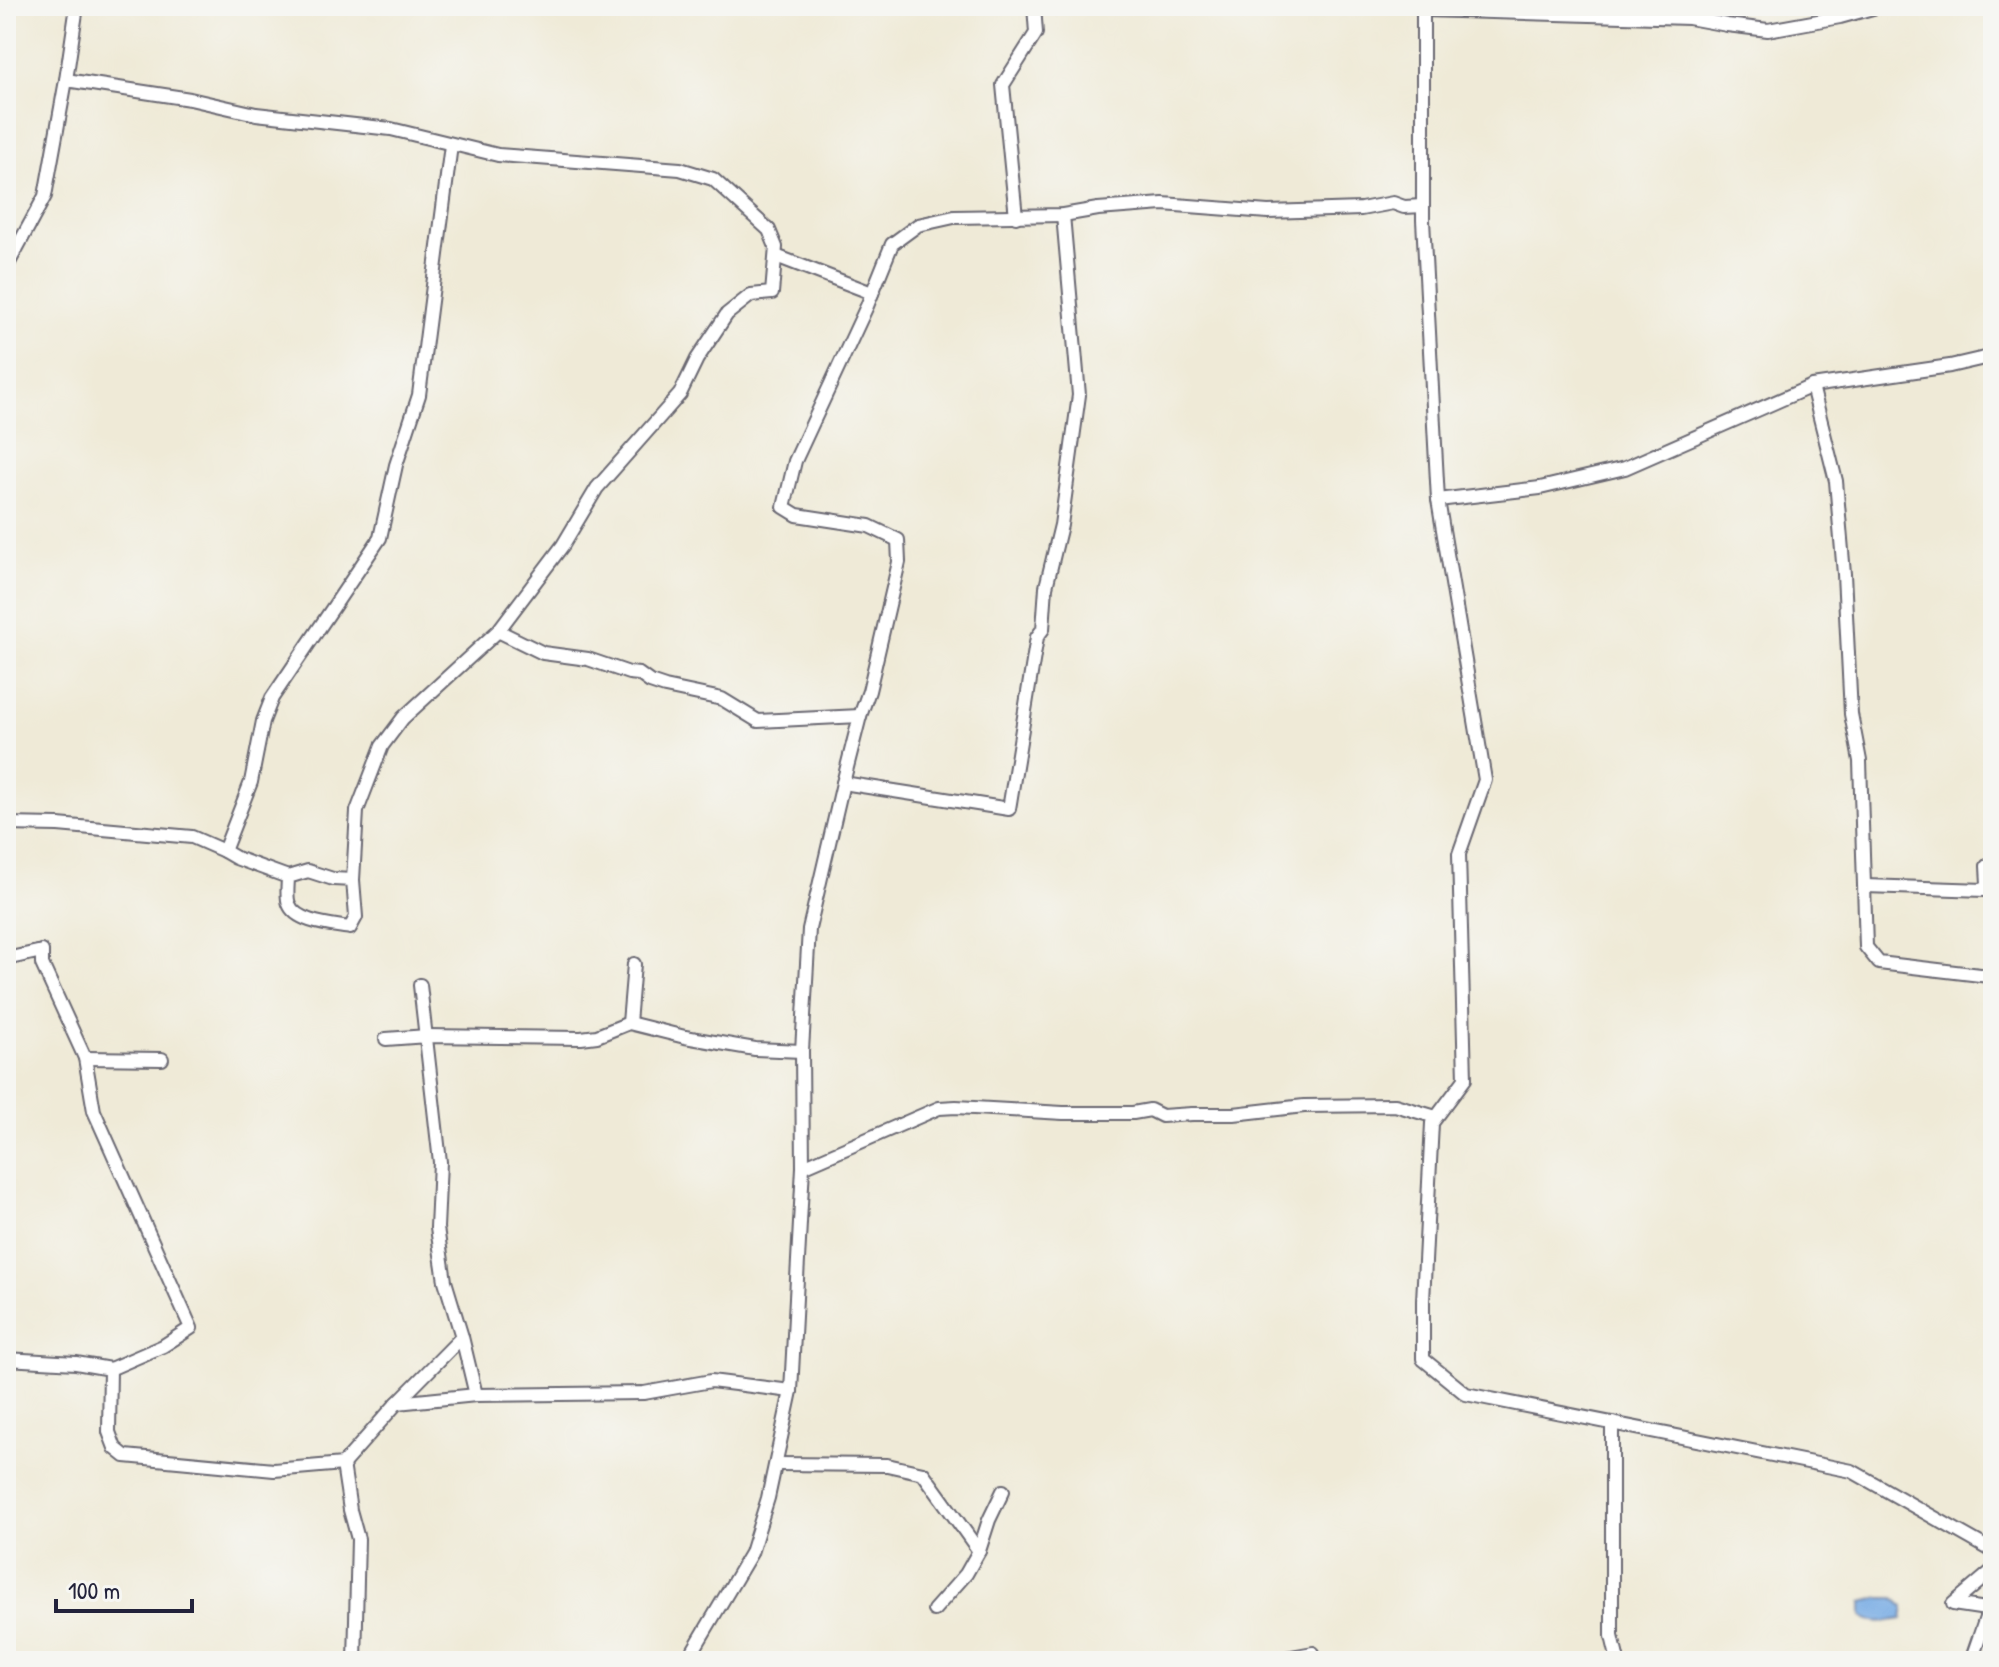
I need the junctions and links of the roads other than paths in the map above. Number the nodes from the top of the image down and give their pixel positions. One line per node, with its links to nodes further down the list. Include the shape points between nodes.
1 (77, 6): 5 (street)
2 (1034, 6): 9 (street, via 1036,33 1003,85)
3 (1880, 6): 4 (street, via 1768,30 1689,18)
4 (1423, 8): 7 (street)
5 (66, 80): 6 (street, via 256,114 391,129); 11 (street, via 45,196)
6 (451, 145): 10 (street, via 498,155 680,169 713,179 769,230); 20 (street, via 419,395 380,538 272,698 251,782)
7 (1423, 206): 8 (street, via 1393,203 1268,212 1163,204); 15 (street)
8 (1063, 215): 9 (street); 18 (street, via 1079,395 1009,809)
9 (1016, 217): 12 (street, via 954,217 918,225 892,244)
10 (776, 256): 12 (street); 16 (street, via 772,293 751,295 727,314 680,394 597,488 563,545)
11 (6, 268)
12 (872, 293): 17 (street, via 795,461 784,507 797,515 869,526 898,540 899,562)
13 (1993, 356): 14 (street)
14 (1812, 386): 15 (street, via 1625,468 1540,488); 24 (street, via 1836,481)
15 (1438, 500): 35 (street, via 1485,780 1459,854 1465,1079)
16 (498, 631): 17 (street, via 543,653 588,659 665,687 722,699 758,721); 23 (street, via 403,718 382,746 357,811)
17 (860, 716): 18 (street)
18 (843, 783): 32 (street, via 809,929)
19 (6, 824): 20 (street, via 192,837)
20 (224, 851): 22 (street)
21 (1993, 865): 24 (street, via 1987,866 1985,890)
22 (288, 877): 23 (street, via 308,871); 23 (street, via 288,903 299,916 350,928 356,917)
23 (353, 880)
24 (1865, 886): 27 (street, via 1866,947 1879,963)
25 (15, 957): 33 (street, via 42,951 42,964)
26 (634, 964): 29 (street)
27 (1989, 976)
28 (420, 985): 30 (street)
29 (629, 1023): 30 (street, via 581,1038); 32 (street, via 755,1049)
30 (427, 1036): 31 (street); 37 (street, via 440,1162 437,1228 445,1281)
31 (386, 1039)
32 (802, 1051): 36 (street)
33 (85, 1058): 34 (street); 39 (street, via 94,1111 191,1328)
34 (162, 1059)
35 (1436, 1117): 36 (street, via 1395,1105 1162,1116 1150,1110 939,1108); 43 (street, via 1423,1359 1466,1394)
36 (803, 1167): 40 (street)
37 (462, 1337): 41 (street); 42 (street)
38 (6, 1359): 39 (street)
39 (110, 1369): 44 (street, via 109,1432 125,1456 274,1470)
40 (791, 1391): 41 (street, via 711,1381 644,1393); 45 (street)
41 (476, 1395): 42 (street)
42 (397, 1403): 44 (street)
43 (1612, 1423): 48 (street, via 1852,1471); 56 (street, via 1612,1636)
44 (343, 1464): 53 (street, via 358,1539)
45 (776, 1464): 47 (street, via 887,1465 923,1473); 54 (street, via 751,1553)
46 (1003, 1491): 47 (street)
47 (979, 1551): 50 (street)
48 (1993, 1551)
49 (1993, 1570): 51 (street, via 1953,1604)
50 (934, 1610)
51 (1991, 1610): 57 (street)
52 (1313, 1653): 55 (street)
53 (355, 1661)
54 (687, 1661)
55 (1269, 1661)
56 (1618, 1661)
57 (1971, 1661)

